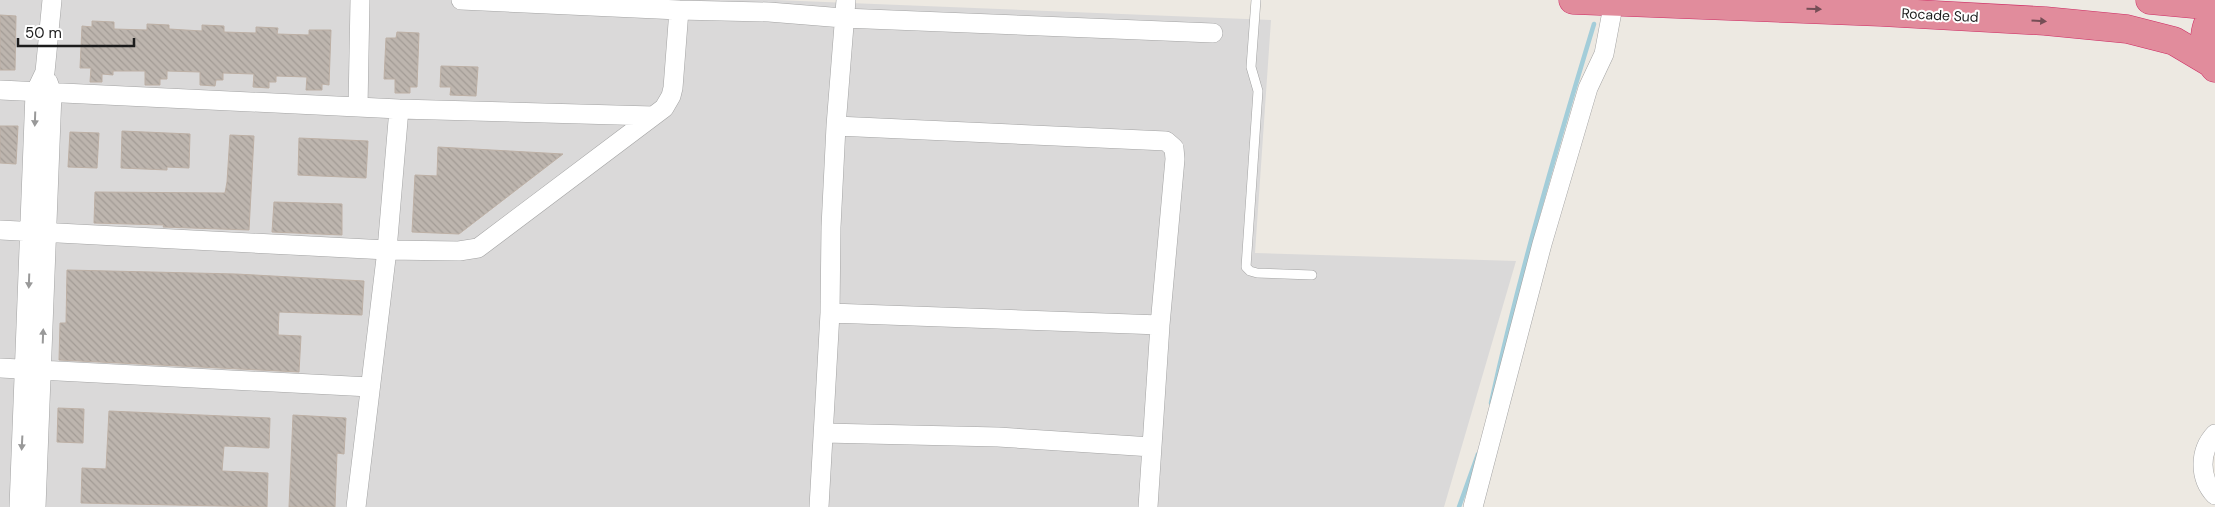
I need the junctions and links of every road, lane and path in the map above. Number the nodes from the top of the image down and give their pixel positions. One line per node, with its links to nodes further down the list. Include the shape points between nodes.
1 (52, 0): 15 (street)
2 (360, 0): 16 (street)
3 (461, 0): 10 (street)
4 (1256, 0): 23 (lane, via 1251,67 1258,91 1246,267 1257,273)
5 (1573, 0): 7 (highway, Rocade Sud)
6 (2150, 0): 8 (highway)
7 (1614, 1): 13 (highway, Rocade Sud, one-way to 13, via 1891,12 2127,29 2174,41); 38 (street, via 1604,54 1588,88 1542,244)
8 (2215, 6)
9 (845, 9): 10 (street, via 769,12); 12 (street); 19 (street)
10 (679, 10): 18 (street, via 671,96 664,108)
11 (2215, 12): 13 (highway, via 2205,39 2206,51)
12 (1213, 33)
13 (2213, 65)
14 (0, 90): 15 (street)
15 (44, 93): 16 (street); 21 (street)
16 (358, 107): 17 (street)
17 (399, 109): 18 (street); 22 (street)
18 (653, 116): 22 (street, via 478,248 459,251)
19 (836, 126): 24 (street); 25 (street, via 1166,141 1174,148 1175,159)
20 (0, 230): 21 (street)
21 (38, 232): 22 (street); 27 (street)
22 (387, 250): 28 (street)
23 (1312, 275)
24 (830, 313): 25 (street); 29 (street)
25 (1160, 325): 31 (street)
26 (0, 368): 27 (street)
27 (34, 369): 28 (street); 33 (street, one-way to 33); 34 (street)
28 (370, 387): 35 (street)
29 (824, 433): 31 (street); 36 (street)
30 (2215, 434): 32 (street, via 2202,462 2204,476)
31 (1152, 447): 37 (street)
32 (2215, 495)
33 (19, 507)
34 (36, 507)
35 (356, 507)
36 (819, 507)
37 (1148, 507)
38 (1473, 507)

